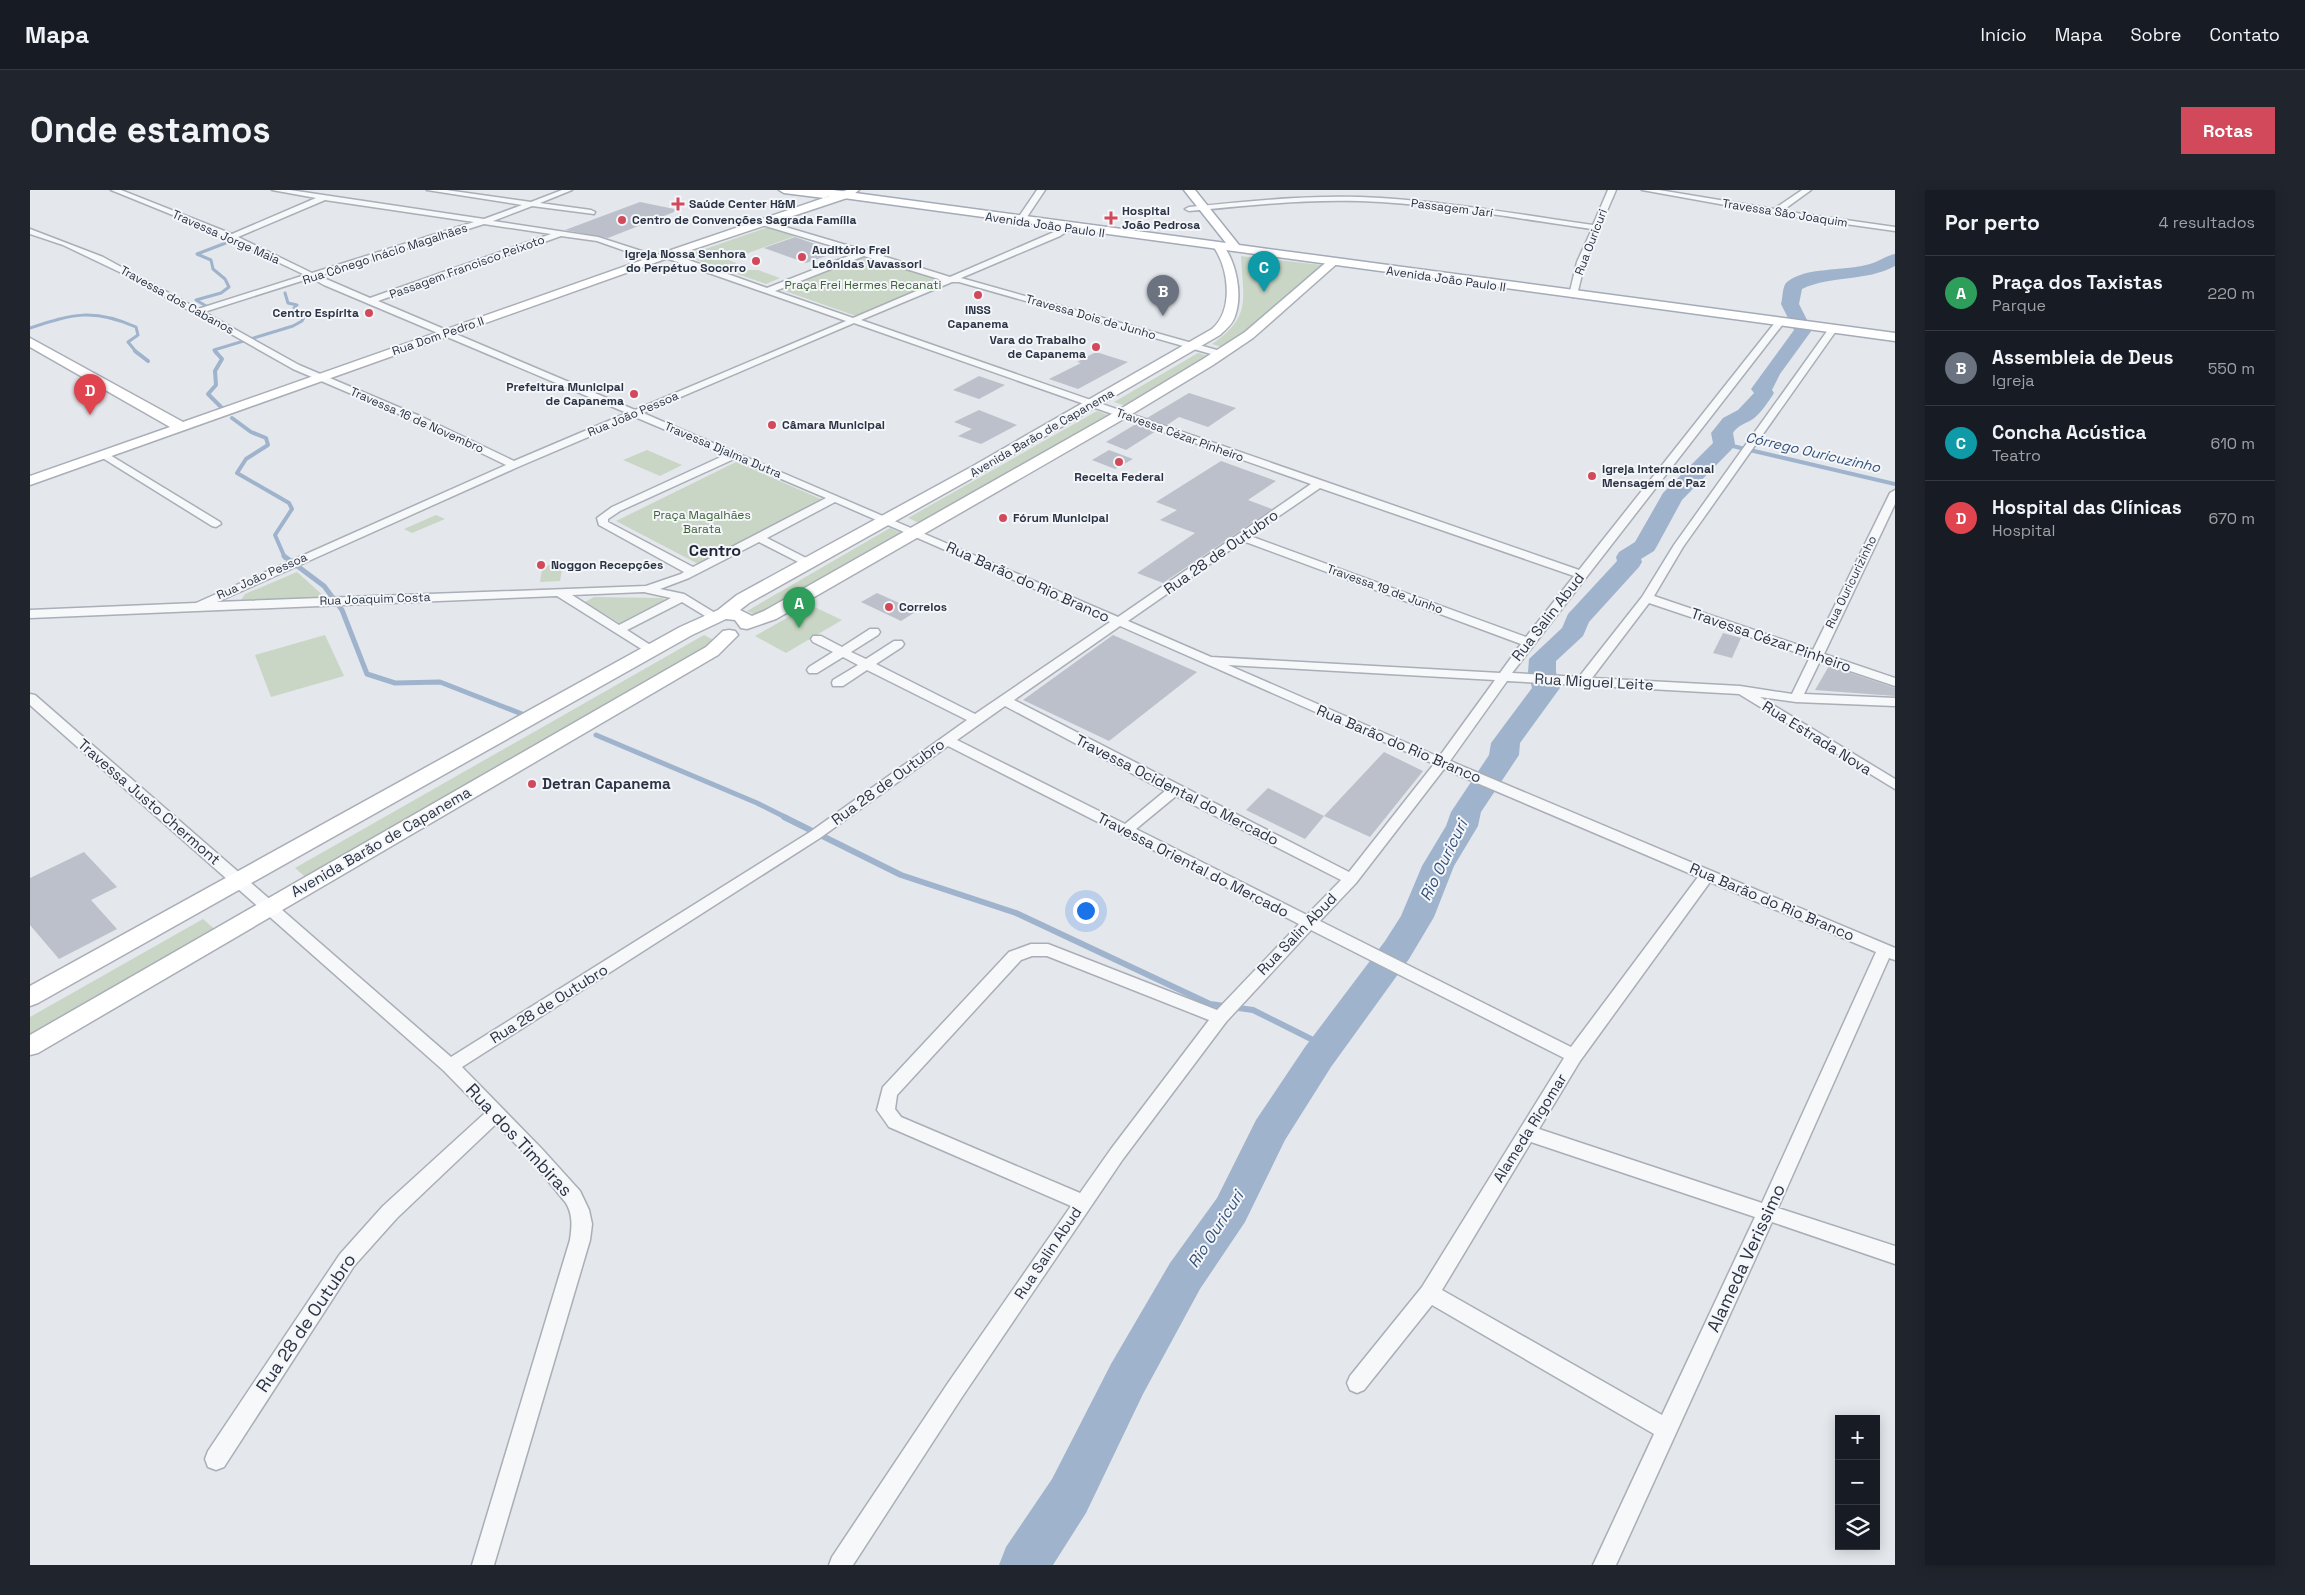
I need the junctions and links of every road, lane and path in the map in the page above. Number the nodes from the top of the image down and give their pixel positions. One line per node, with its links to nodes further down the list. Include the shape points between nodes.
1 (115, 190): 31 (street, Travessa Jorge Maia)
2 (276, 190): 15 (street, Travessa Cézar Pinheiro)
3 (340, 190): 15 (street)
4 (432, 190): 17 (street)
5 (568, 190): 17 (street, Rua Cônego Inácio Magalhães)
6 (784, 190): 14 (main road, Avenida João Paulo II)
7 (810, 190): 14 (main road, Avenida João Paulo II)
8 (1041, 190): 22 (street)
9 (1612, 190): 26 (street, Rua Ouricuri)
10 (1646, 190): 21 (street, Travessa São Joaquim)
11 (1807, 190): 21 (street)
12 (1411, 191): 16 (street)
13 (1184, 193): 18 (main road, Avenida Barão de Capanema); 19 (main road, Avenida Barão de Capanema)
14 (846, 194): 22 (main road, Avenida João Paulo II); 24 (street, Rua Dom Pedro II); 25 (main road, Avenida João Paulo II)
15 (322, 198): 23 (street, Travessa Cézar Pinheiro); 31 (street)
16 (1400, 202): 18 (street, Passagem Jarí, via 1335,198); 26 (street, Passagem Jarí)
17 (535, 204): 20 (street); 23 (street, Rua Cônego Inácio Magalhães)
18 (1203, 208): 19 (street, Passagem Jarí); 33 (main road, Avenida Barão de Capanema)
19 (1189, 209): 27 (main road, Avenida Barão de Capanema)
20 (591, 212)
21 (1775, 212): 28 (street, Travessa São Joaquim)
22 (1022, 218): 25 (main road, Avenida João Paulo II)
23 (486, 221): 30 (street, Travessa Cézar Pinheiro); 37 (street, Rua Cônego Inácio Magalhães)
24 (766, 221): 34 (street, Travessa Dois de Junho); 35 (street, Rua Dom Pedro II)
25 (1068, 227): 32 (main road, Avenida João Paulo II); 38 (street, Rua João Pessoa)
26 (1595, 227): 40 (street, Rua Ouricuri, via 1581,262)
27 (1200, 229): 32 (main road); 33 (main road, Avenida Barão de Capanema)
28 (1895, 229)
29 (30, 231): 42 (street, Travessa dos Cabanos, via 82,250)
30 (563, 233): 35 (street, Travessa Cézar Pinheiro, via 609,241); 41 (street, Passagem Francisco Peixoto)
31 (232, 237): 37 (street, Travessa Jorge Maia)
32 (1181, 242): 33 (main road, Avenida João Paulo II)
33 (1223, 246): 36 (main road, Avenida João Paulo II); 49 (street, Avenida Barão de Capanema, via 1230,278 1230,313 1222,327)
34 (866, 252): 38 (street, Travessa Dois de Junho); 39 (street)
35 (661, 257): 39 (street, Travessa Cézar Pinheiro); 46 (street, Rua Dom Pedro II)
36 (1333, 262): 40 (main road, Avenida João Paulo II); 50 (street, Avenida Barão de Capanema, via 1249,335)
37 (314, 277): 41 (street, Travessa Jorge Maia); 42 (street, Rua Cônego Inácio Magalhães)
38 (955, 278): 43 (street, Rua João Pessoa); 49 (street, Travessa Dois de Junho)
39 (767, 291): 43 (street, Travessa Cézar Pinheiro)
40 (1573, 295): 44 (main road, Avenida João Paulo II)
41 (371, 301): 46 (street, Travessa Jorge Maia)
42 (199, 311): 51 (street, Travessa dos Cabanos)
43 (850, 321): 52 (street, Travessa Cézar Pinheiro); 53 (street, Rua João Pessoa)
44 (1782, 322): 45 (main road, Avenida João Paulo II); 70 (street, Rua Salin Abud)
45 (1833, 329): 47 (main road, Avenida João Paulo II); 74 (street, via 1678,547)
46 (447, 333): 51 (street, Rua Dom Pedro II); 53 (street, Travessa Djalma Dutra)
47 (1895, 338)
48 (30, 342): 55 (street)
49 (1194, 346): 50 (street, Travessa Dois de Junho); 52 (street, Avenida Barão de Capanema)
50 (1221, 354): 54 (street, Avenida Barão de Capanema)
51 (320, 378): 55 (street, Rua Dom Pedro II); 58 (street, Travessa 16 de Novembro, via 443,430)
52 (1093, 404): 54 (street, Travessa Cézar Pinheiro); 63 (street, Avenida Barão de Capanema)
53 (636, 413): 57 (street, Travessa Djalma Dutra); 58 (street, Rua João Pessoa)
54 (1122, 414): 60 (street, Travessa Cézar Pinheiro); 65 (street, Avenida Barão de Capanema)
55 (181, 427): 56 (street, Rua Dom Pedro II)
56 (105, 455): 59 (street, Rua Dom Pedro II); 64 (street)
57 (734, 455): 62 (street, Travessa Djalma Dutra); 69 (street, via 602,518 603,523)
58 (514, 466): 75 (street, Rua João Pessoa)
59 (30, 481)
60 (1317, 484): 66 (street, Rua 28 de Outubro); 70 (street, Travessa Cézar Pinheiro)
61 (1895, 493): 88 (street, Rua Ouricurizinho)
62 (835, 498): 63 (street, Travessa Djalma Dutra); 67 (street)
63 (887, 520): 65 (street, Travessa Djalma Dutra); 68 (street, Avenida Barão de Capanema)
64 (216, 524)
65 (916, 533): 78 (street, Rua Barão do Rio Branco); 79 (street, Avenida Barão de Capanema, via 770,615)
66 (1242, 537): 78 (street, Rua 28 de Outubro); 84 (street, Travessa 19 de Junho)
67 (759, 538): 68 (street); 69 (street)
68 (808, 563): 77 (street, Avenida Barão de Capanema)
69 (689, 574): 71 (street); 73 (street)
70 (1581, 574): 84 (street, Rua Salin Abud)
71 (644, 589): 72 (street, Rua Joaquim Costa); 73 (street, Rua Joaquim Costa)
72 (559, 592): 75 (street, Rua Joaquim Costa); 80 (street)
73 (681, 596): 77 (street, Rua Joaquim Costa); 80 (street)
74 (1648, 598): 88 (street, Travessa Cézar Pinheiro); 93 (street)
75 (198, 606): 76 (street, Rua Joaquim Costa)
76 (30, 614)
77 (715, 617): 79 (street, via 738,614); 82 (street, via 706,630); 86 (street, Avenida Barão de Capanema)
78 (1118, 623): 89 (street, Rua Barão do Rio Branco); 99 (street, Rua 28 de Outubro)
79 (747, 624): 82 (street, Avenida Barão de Capanema, via 741,632)
80 (620, 630): 86 (street)
81 (874, 632): 87 (street)
82 (729, 636): 110 (street, Avenida Barão de Capanema, via 712,651 670,676)
83 (817, 639): 87 (street)
84 (1528, 642): 92 (street, Rua Salin Abud)
85 (898, 644): 90 (street)
86 (651, 651): 109 (street, Avenida Barão de Capanema)
87 (844, 651): 90 (street); 91 (street)
88 (1816, 656): 94 (street, Travessa Cézar Pinheiro); 98 (street, Rua Ouricurizinho)
89 (1202, 659): 92 (street, Rua Miguel Leite); 103 (street, Rua Barão do Rio Branco)
90 (868, 664): 95 (street); 101 (street)
91 (813, 670)
92 (1501, 677): 93 (street, Rua Miguel Leite); 103 (street, Rua Salin Abud)
93 (1583, 681): 96 (street, Rua Miguel Leite)
94 (1895, 682)
95 (838, 683)
96 (1740, 690): 98 (street, Rua Miguel Leite); 104 (street, Rua Estrada Nova)
97 (30, 698): 109 (street, Travessa Justo Chermont)
98 (1796, 698): 100 (street, Rua Miguel Leite)
99 (1004, 700): 101 (street, Rua 28 de Outubro); 105 (street, Travessa Ocidental do Mercado)
100 (1895, 702)
101 (976, 720): 102 (street, Rua 28 de Outubro)
102 (947, 740): 106 (street, Travessa Oriental do Mercado); 117 (street, Rua 28 de Outubro, via 808,839)
103 (1442, 763): 107 (street, Rua Barão do Rio Branco); 108 (street, Rua Salin Abud)
104 (1895, 785)
105 (1175, 790): 106 (street); 108 (street, Travessa Ocidental do Mercado)
106 (1126, 830): 111 (street, Travessa Oriental do Mercado)
107 (1707, 875): 112 (street, Rua Barão do Rio Branco); 116 (street, Alameda Rigomar)
108 (1351, 879): 111 (street, Rua Salin Abud)
109 (239, 882): 110 (street, Travessa Justo Chermont); 113 (street, Avenida Barão de Capanema)
110 (268, 907): 115 (street, Avenida Barão de Capanema); 117 (street, Rua dos Timbiras)
111 (1308, 923): 114 (street, Rua Salin Abud); 116 (street, Travessa Oriental do Mercado)
112 (1890, 952): 121 (street, Alameda Verissimo)
113 (30, 997)
114 (1220, 1018): 120 (street, Rua Salin Abud); 120 (street, via 1048,950 1030,950 1016,956 888,1092 886,1110 895,1122)
115 (30, 1046)
116 (1574, 1056): 119 (street, Alameda Rigomar)
117 (450, 1066): 118 (street, Rua dos Timbiras)
118 (496, 1114): 126 (street, Rua 28 de Outubro, via 368,1235 347,1260); 127 (street, Rua dos Timbiras, via 569,1191 580,1210 582,1224 574,1261)
119 (1527, 1133): 121 (street); 123 (street, Alameda Rigomar)
120 (1082, 1202): 128 (street, Rua Salin Abud)
121 (1768, 1212): 122 (street); 125 (street, Alameda Verissimo)
122 (1895, 1255)
123 (1429, 1293): 124 (street, Alameda Rigomar); 125 (street)
124 (1357, 1383)
125 (1666, 1429): 129 (street, Alameda Verissimo)
126 (216, 1459)
127 (483, 1565)
128 (840, 1565)
129 (1604, 1565)

